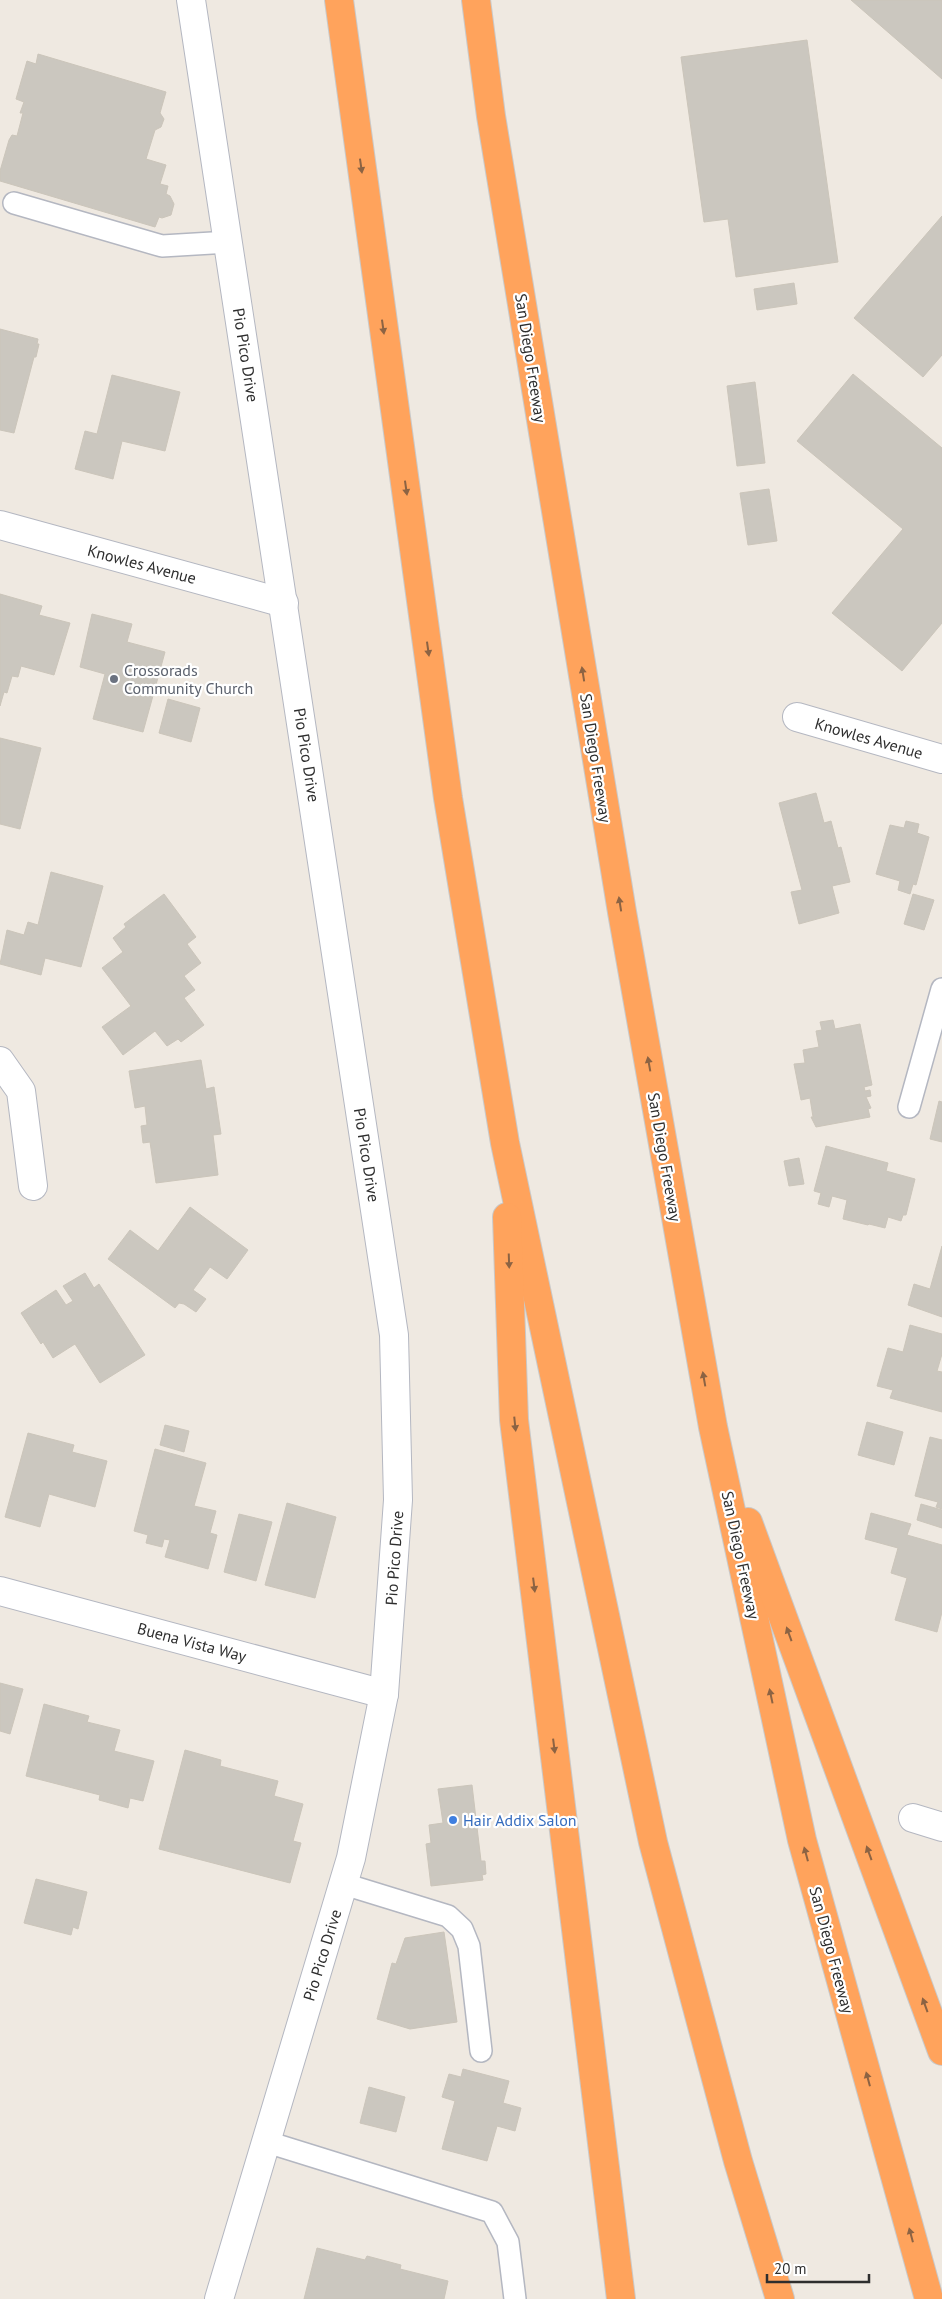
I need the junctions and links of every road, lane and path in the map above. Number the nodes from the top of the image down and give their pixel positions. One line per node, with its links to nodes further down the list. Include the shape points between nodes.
1 (191, 0): 9 (street, Pio Pico Drive)
2 (328, 0): 7 (highway)
3 (339, 0): 7 (highway)
4 (476, 0): 6 (highway, San Diego Freeway)
5 (491, 0): 6 (highway)
6 (491, 116): 19 (highway, San Diego Freeway, one-way to 6, via 622,912)
7 (355, 117): 17 (highway, one-way to 17, via 448,798)
8 (14, 203): 9 (lane, via 162,246)
9 (228, 242): 11 (street, Pio Pico Drive)
10 (0, 525): 11 (street, Knowles Avenue)
11 (284, 603): 21 (street, Pio Pico Drive, via 394,1335 398,1500)
12 (797, 717): 13 (street, Knowles Avenue)
13 (942, 759)
14 (942, 989): 16 (lane)
15 (0, 1060): 18 (street, via 21,1091)
16 (909, 1108)
17 (504, 1143): 30 (highway, one-way to 30, via 514,1420); 31 (highway, via 653,1842 738,2161)
18 (33, 1186)
19 (713, 1427): 26 (highway, one-way to 19); 32 (highway, San Diego Freeway, one-way to 19, via 802,1840)
20 (0, 1591): 21 (street, Buena Vista Way)
21 (384, 1694): 24 (street, Pio Pico Drive)
22 (913, 1818): 23 (street)
23 (942, 1826)
24 (344, 1884): 25 (lane, via 448,1916 462,1929 470,1946); 27 (street, Pio Pico Drive)
25 (481, 2051)
26 (942, 2051)
27 (266, 2142): 28 (street, Pio Pico Drive); 29 (lane, via 492,2212 508,2242)
28 (219, 2299)
29 (515, 2299)
30 (621, 2299)
31 (780, 2299)
32 (929, 2299)

